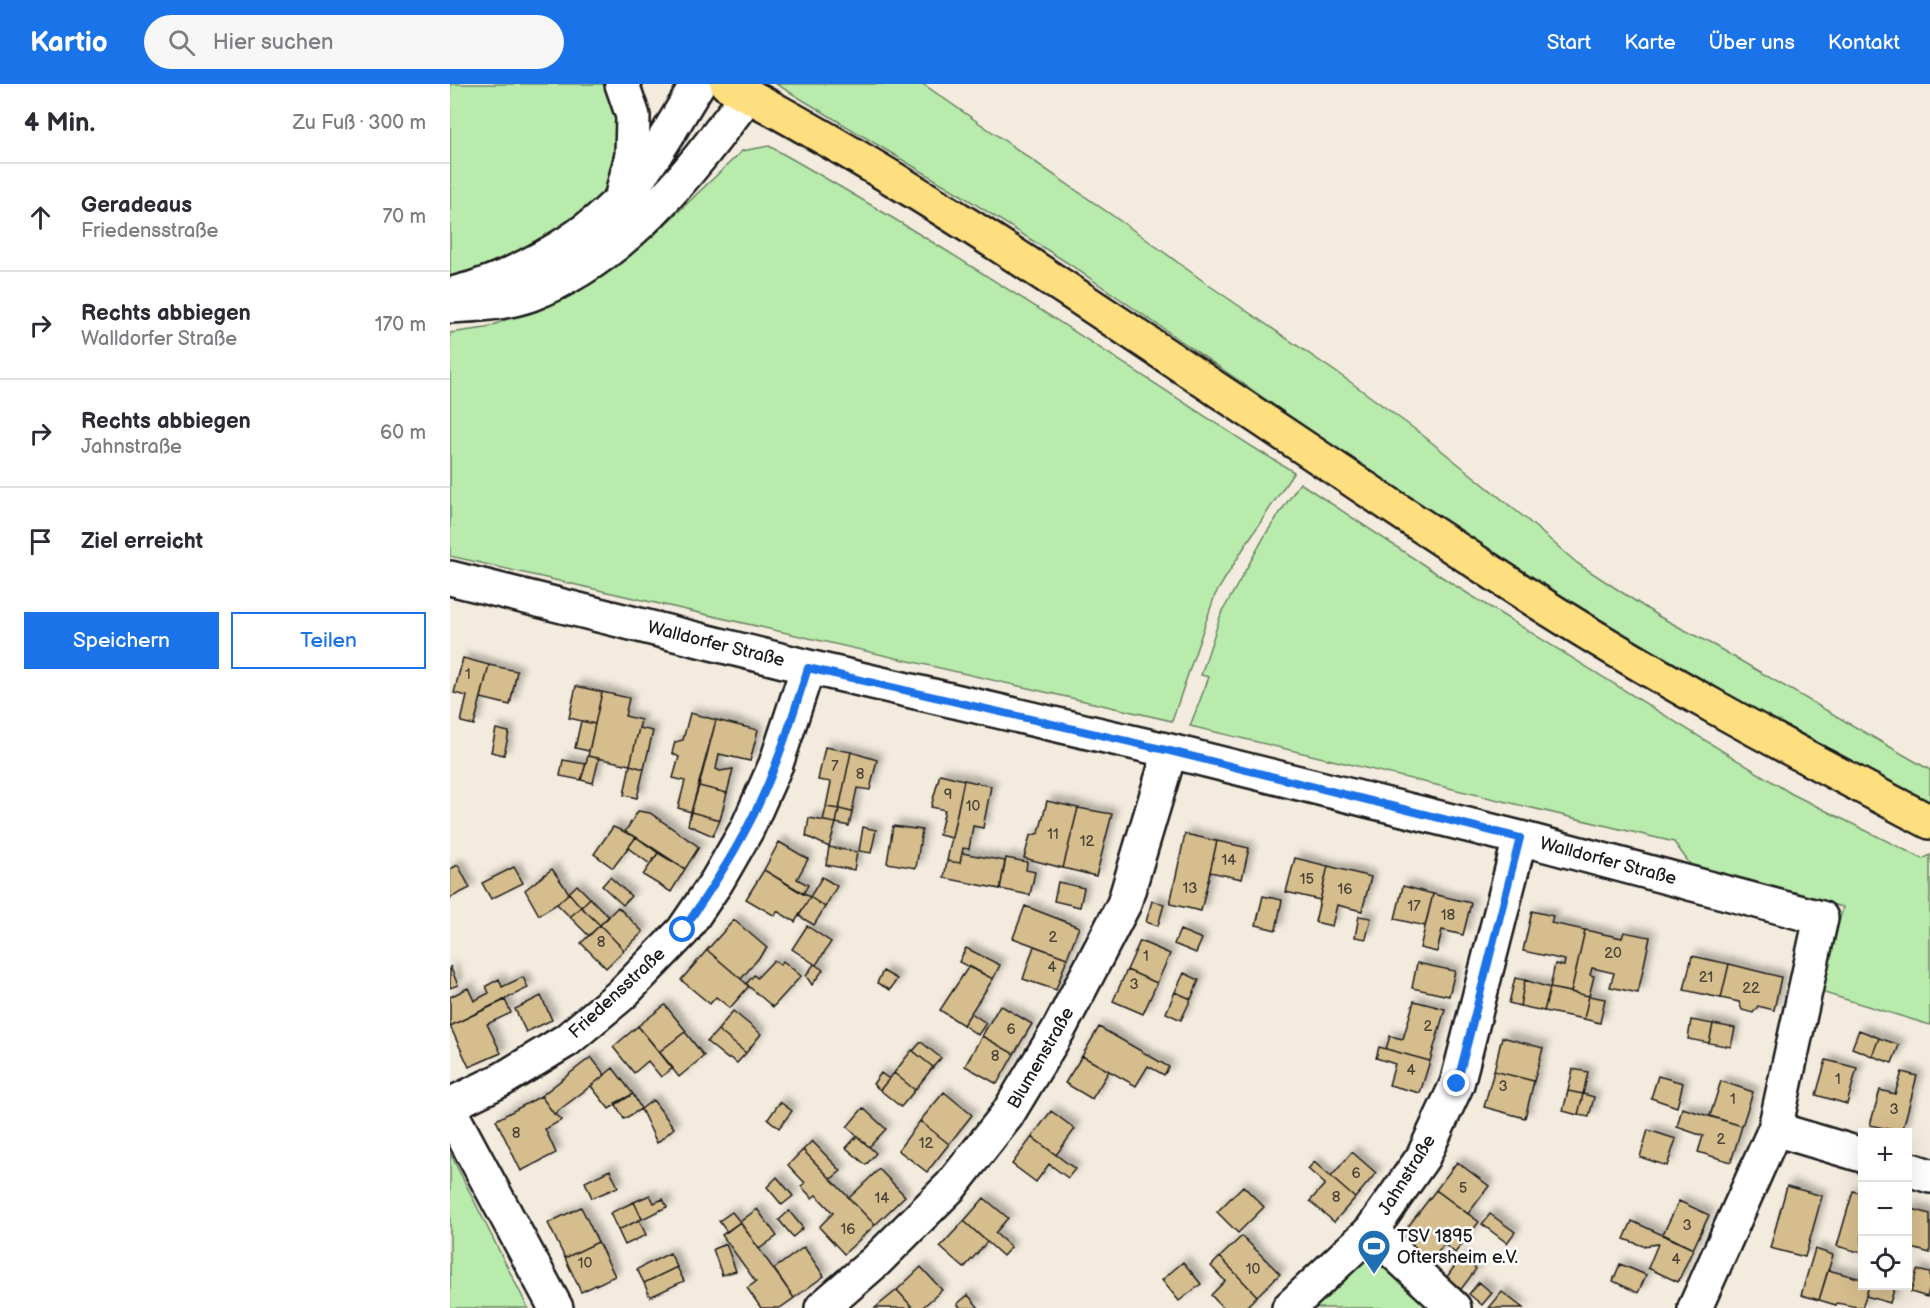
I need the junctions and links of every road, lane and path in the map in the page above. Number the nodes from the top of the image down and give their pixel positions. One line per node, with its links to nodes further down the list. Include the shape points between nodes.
1 (622, 84): 4 (street, via 633,116 632,155)
2 (698, 84): 4 (street, via 649,163)
3 (738, 90): 6 (street, via 673,189 623,238 576,273 530,294 487,304); 10 (main road, via 918,194 1078,295 1513,586 1707,703)
4 (621, 199): 5 (street, via 550,255 473,289)
5 (450, 294)
6 (450, 306)
7 (450, 578): 8 (street, Walldorfer Straße)
8 (808, 668): 9 (street, Walldorfer Straße); 12 (street, Friedensstraße, via 776,764 747,829 683,930 621,995 567,1040 503,1079)
9 (1170, 751): 11 (street, Walldorfer Straße); 20 (street, Blumenstraße, via 1124,904 1059,1029 1007,1115 951,1186)
10 (1930, 822)
11 (1520, 838): 14 (street, Walldorfer Straße, via 1821,918); 18 (street, Jahnstraße, via 1457,1084 1423,1156)
12 (450, 1105)
13 (450, 1111): 19 (street)
14 (1775, 1129): 15 (street); 23 (street)
15 (1858, 1154)
16 (1912, 1170): 17 (street)
17 (1930, 1176)
18 (1371, 1231): 21 (street, Jahnstraße); 22 (street)
19 (555, 1308)
20 (822, 1308)
21 (1289, 1308)
22 (1454, 1308)
23 (1695, 1308)

